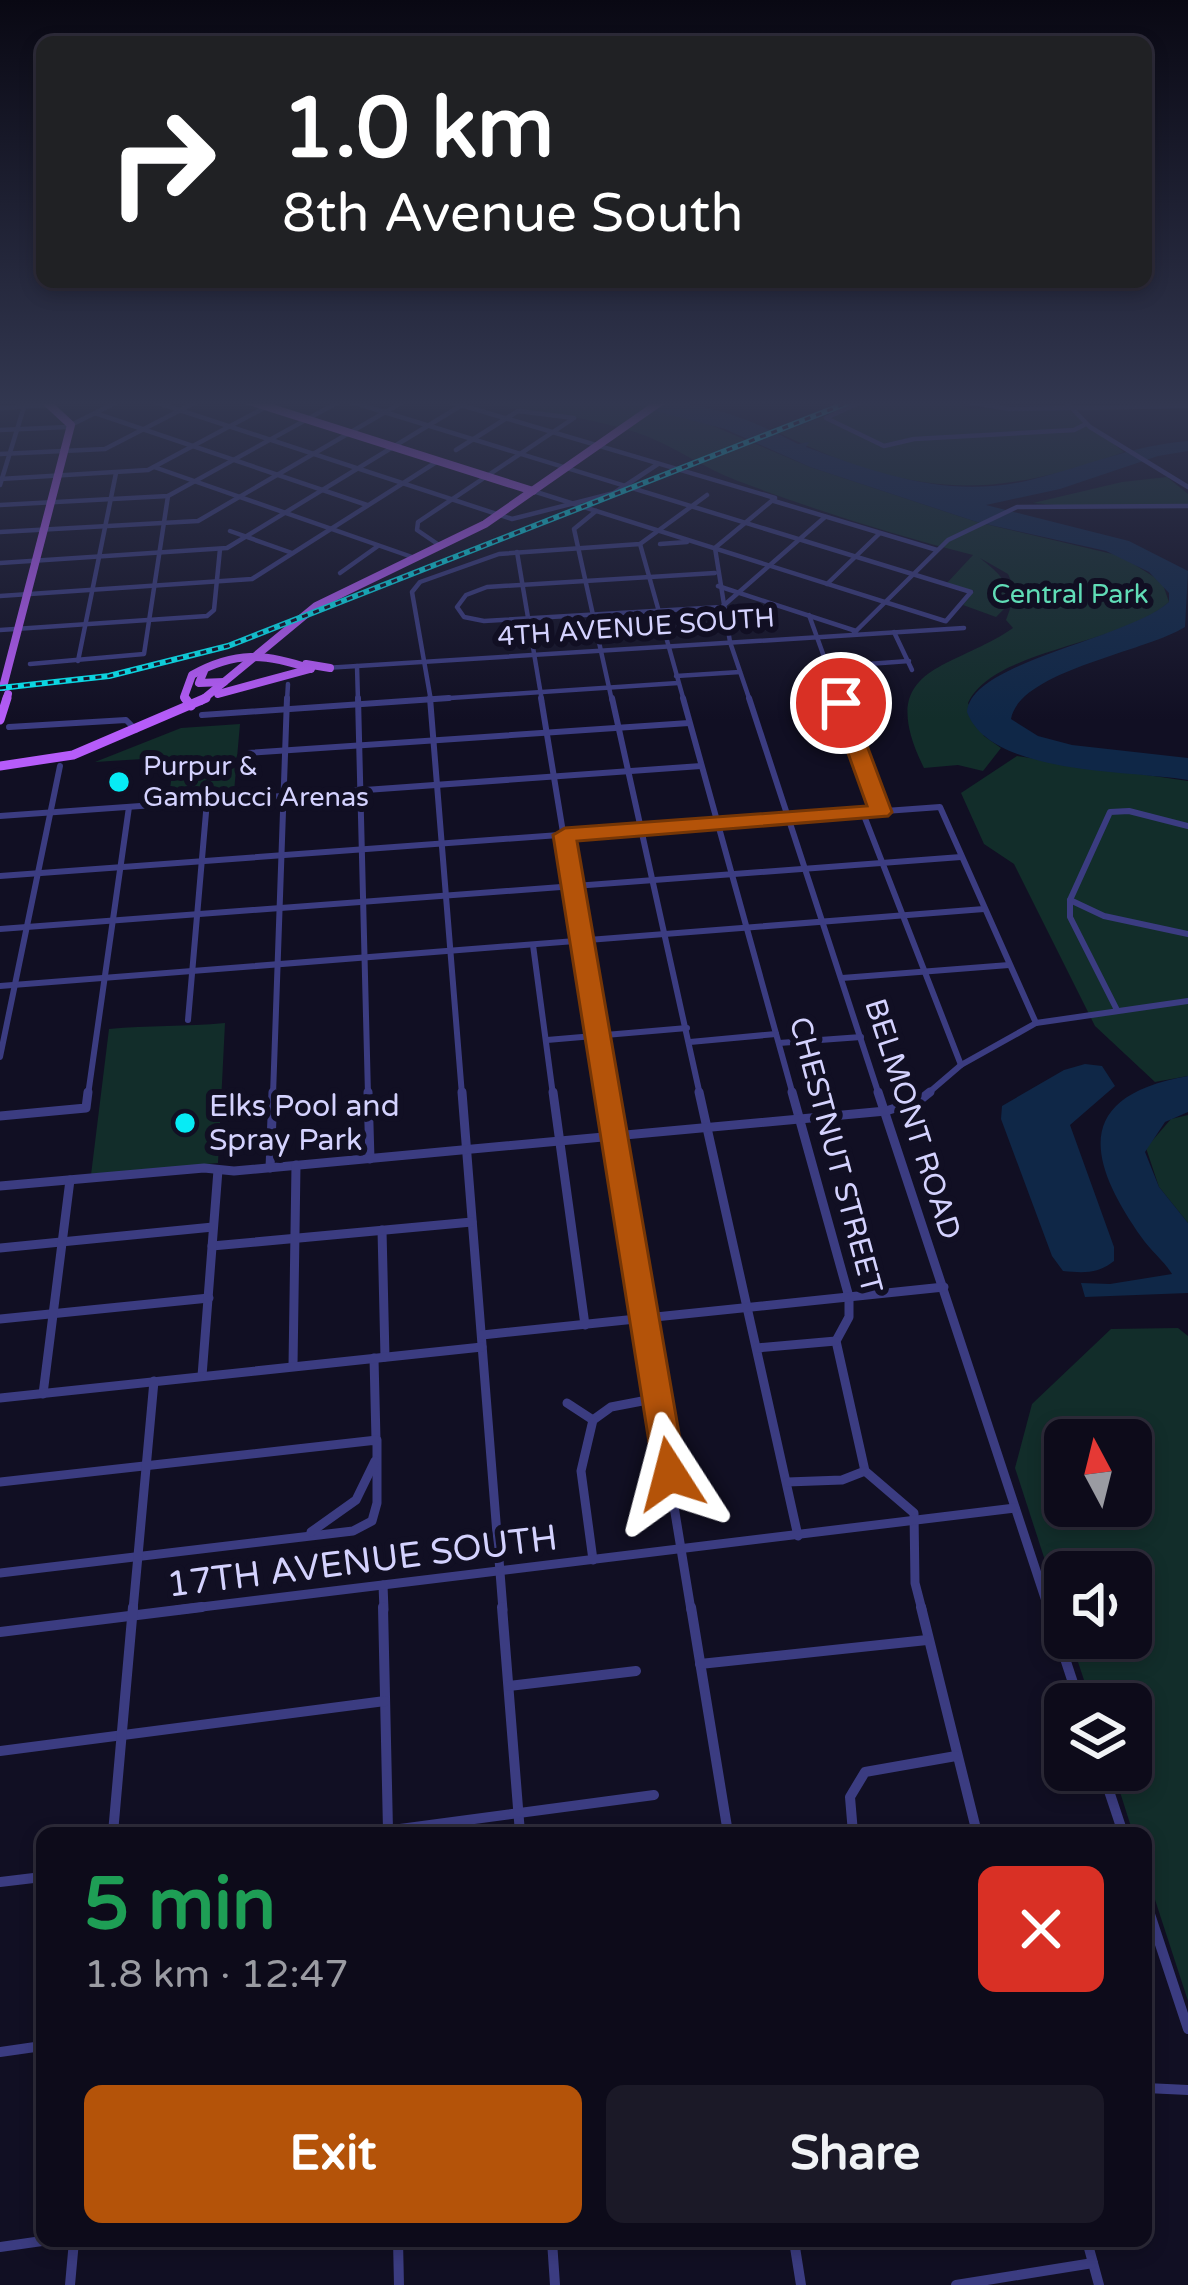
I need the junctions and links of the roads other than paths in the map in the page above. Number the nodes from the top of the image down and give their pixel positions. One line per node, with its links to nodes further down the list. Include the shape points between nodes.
1 (692, 506): 30 (street)
2 (50, 507): 28 (main road)
3 (109, 507): 26 (street)
4 (166, 507): 24 (street)
5 (223, 507): 24 (street, via 198,521)
6 (267, 507): 21 (street)
7 (295, 507): 21 (street)
8 (368, 507): 27 (street)
9 (442, 507): 36 (street, via 416,526)
10 (475, 507): 22 (street)
11 (511, 507): 22 (main road)
12 (571, 507): 22 (street, via 520,520)
13 (582, 507): 20 (street)
14 (694, 507): 25 (street)
15 (766, 507): 25 (street)
16 (794, 507): 23 (street)
17 (1040, 507): 43 (street, via 1011,509)
18 (1086, 507): 19 (street)
19 (1181, 507)
20 (596, 511): 30 (street); 42 (street, via 574,529)
21 (285, 513): 27 (street); 33 (street)
22 (500, 515): 36 (main road)
23 (826, 517): 32 (street); 34 (street)
24 (164, 523): 26 (street); 45 (street)
25 (745, 523): 34 (street); 40 (street)
26 (105, 526): 28 (street); 48 (street)
27 (332, 529): 39 (street); 46 (street)
28 (44, 530): 31 (street); 50 (main road)
29 (230, 531): 33 (street)
30 (662, 531): 35 (street); 37 (street)
31 (0, 532)
32 (880, 533): 43 (street); 47 (street)
33 (246, 537): 41 (street); 46 (street)
34 (799, 539): 47 (street); 52 (street)
35 (695, 542): 38 (street); 40 (street)
36 (439, 544): 49 (main road)
37 (640, 544): 42 (street); 56 (street, CHESTNUT STREET)
38 (660, 544)
39 (380, 545): 49 (street); 53 (street)
40 (715, 548): 52 (street); 54 (street, BELMONT ROAD)
41 (220, 549): 45 (street); 58 (street)
42 (579, 549): 44 (street); 57 (street)
43 (937, 550): 55 (street)
44 (517, 553): 60 (street); 89 (street, via 416,585)
45 (160, 554): 48 (street); 61 (street)
46 (293, 554): 58 (street, via 256,577)
47 (855, 556): 55 (street); 59 (street)
48 (99, 557): 50 (street); 63 (street)
49 (412, 557): 88 (main road, via 316,606)
50 (36, 561): 51 (street); 65 (main road)
51 (0, 563)
52 (770, 566): 59 (street); 64 (street)
53 (340, 573)
54 (716, 573): 56 (street); 62 (street, BELMONT ROAD)
55 (913, 574): 67 (street); 74 (street, via 970,592)
56 (650, 577): 57 (street); 69 (street, CHESTNUT STREET)
57 (587, 581): 60 (street); 70 (street)
58 (217, 583): 61 (street); 73 (street, via 210,615)
59 (827, 584): 67 (street)
60 (523, 585): 72 (street); 72 (street, via 487,587 458,607 473,620)
61 (155, 586): 63 (street); 73 (street)
62 (718, 586): 64 (street); 68 (street, BELMONT ROAD)
63 (92, 590): 65 (street); 75 (street)
64 (739, 592): 68 (street); 71 (street)
65 (26, 594): 66 (street); 76 (main road)
66 (0, 596)
67 (885, 602): 74 (street); 78 (street)
68 (722, 607): 69 (street); 81 (street, BELMONT ROAD)
69 (660, 610): 70 (street); 82 (street, CHESTNUT STREET)
70 (594, 614): 72 (street); 83 (street)
71 (809, 615): 78 (street); 80 (street)
72 (528, 619): 84 (street)
73 (150, 621): 75 (street); 87 (street, via 142,656)
74 (946, 621): 79 (street, 4TH AVENUE SOUTH, via 964,628)
75 (85, 625): 76 (street); 87 (street)
76 (17, 629): 77 (street); 102 (main road)
77 (0, 630)
78 (855, 632): 79 (street, 4TH AVENUE SOUTH); 80 (street, 4TH AVENUE SOUTH)
79 (894, 632): 90 (street)
80 (817, 637): 81 (street, 4TH AVENUE SOUTH); 93 (street)
81 (730, 642): 82 (street, 4TH AVENUE SOUTH); 97 (street, BELMONT ROAD)
82 (669, 645): 83 (street, 4TH AVENUE SOUTH); 99 (street, CHESTNUT STREET)
83 (602, 650): 84 (street, 4TH AVENUE SOUTH); 101 (street)
84 (534, 654): 89 (street, 4TH AVENUE SOUTH); 103 (street)
85 (223, 660): 86 (main road, via 255,652); 98 (main road, via 197,680 211,686); 107 (main road, via 186,682)
86 (285, 660): 94 (main road); 95 (main road)
87 (78, 661): 91 (street)
88 (254, 661): 95 (main road, via 261,670); 98 (main road)
89 (427, 662): 92 (street, 4TH AVENUE SOUTH); 105 (street)
90 (909, 662): 93 (street); 96 (street)
91 (30, 664)
92 (357, 666): 94 (street, 4TH AVENUE SOUTH); 106 (street)
93 (827, 667): 132 (street)
94 (329, 668): 95 (street, 4TH AVENUE SOUTH)
95 (310, 669): 104 (main road)
96 (913, 670)
97 (740, 672): 99 (street); 135 (street, BELMONT ROAD)
98 (232, 678): 104 (main road)
99 (677, 680): 101 (street); 111 (street, CHESTNUT STREET)
100 (288, 684): 108 (street)
101 (610, 688): 103 (street); 113 (street)
102 (4, 692): 110 (main road)
103 (540, 692): 105 (street); 115 (street)
104 (204, 700): 107 (main road)
105 (430, 700): 106 (street); 116 (street)
106 (359, 704): 108 (street); 117 (street)
107 (191, 706): 114 (main road)
108 (288, 709): 109 (street); 118 (street)
109 (202, 715)
110 (0, 720)
111 (689, 723): 113 (street); 122 (street, CHESTNUT STREET)
112 (9, 728): 114 (street, via 126,720)
113 (620, 728): 115 (street); 124 (street)
114 (137, 731): 119 (main road)
115 (548, 733): 116 (street); 125 (street)
116 (434, 741): 117 (street); 126 (street)
117 (360, 746): 118 (street); 127 (street)
118 (286, 751): 120 (street); 128 (street)
119 (90, 752): 121 (main road); 123 (main road)
120 (248, 754)
121 (60, 766): 123 (main road); 131 (street)
122 (701, 766): 124 (street); 136 (street, CHESTNUT STREET)
123 (0, 769)
124 (629, 771): 125 (street); 138 (street)
125 (555, 777): 126 (street); 139 (street)
126 (438, 785): 127 (street); 140 (street)
127 (362, 790): 128 (street); 141 (street)
128 (284, 796): 129 (street); 142 (street)
129 (208, 801): 130 (street); 144 (street)
130 (129, 807): 131 (street); 147 (street)
131 (50, 812): 134 (street); 149 (street)
132 (880, 812): 133 (street); 143 (street, via 940,807)
133 (863, 813): 135 (street); 145 (street)
134 (0, 816)
135 (789, 818): 136 (street); 146 (street, BELMONT ROAD)
136 (717, 824): 138 (street); 148 (street, CHESTNUT STREET)
137 (1188, 826): 154 (street, via 1106,815)
138 (643, 829): 139 (street); 151 (street)
139 (565, 835): 140 (street); 152 (street)
140 (442, 844): 141 (street); 153 (street)
141 (363, 850): 142 (street); 155 (street)
142 (282, 856): 144 (street); 156 (street)
143 (961, 856): 145 (street); 157 (street)
144 (202, 861): 147 (street); 158 (street)
145 (882, 862): 146 (street); 159 (street)
146 (805, 867): 148 (street); 160 (street, BELMONT ROAD)
147 (121, 868): 149 (street); 161 (street)
148 (731, 873): 151 (street); 163 (street, CHESTNUT STREET)
149 (38, 874): 150 (street); 162 (street)
150 (0, 877)
151 (654, 880): 152 (street); 165 (street)
152 (573, 886): 153 (street); 167 (street)
153 (446, 895): 155 (street); 169 (street)
154 (1070, 900): 166 (street); 180 (street, via 1070,917)
155 (364, 902): 156 (street); 170 (street)
156 (281, 908): 158 (street); 171 (street)
157 (984, 908): 159 (street); 172 (street)
158 (198, 914): 161 (street); 173 (street)
159 (903, 914): 160 (street); 174 (street)
160 (823, 920): 163 (street); 176 (street, BELMONT ROAD)
161 (112, 921): 162 (street); 175 (street)
162 (27, 927): 164 (street); 177 (street)
163 (747, 927): 165 (street); 186 (street, CHESTNUT STREET)
164 (0, 929)
165 (666, 934): 167 (street); 183 (street)
166 (1188, 934)
167 (582, 940): 168 (street); 184 (street)
168 (533, 945): 169 (street); 187 (street)
169 (449, 951): 170 (street); 197 (street)
170 (366, 957): 171 (street); 198 (street)
171 (279, 964): 173 (street); 200 (street)
172 (1009, 965): 174 (street); 182 (street)
173 (192, 971): 175 (street); 181 (street)
174 (925, 971): 176 (street); 190 (street)
175 (104, 978): 177 (street); 192 (street, via 86,1108)
176 (842, 978): 185 (street, BELMONT ROAD)
177 (14, 985): 178 (street); 189 (street)
178 (0, 986)
179 (1188, 1001): 180 (street)
180 (1118, 1010): 182 (street)
181 (188, 1020)
182 (1036, 1023): 190 (street)
183 (687, 1028): 184 (street); 188 (street)
184 (598, 1035): 187 (street); 195 (street)
185 (861, 1036): 186 (street); 191 (street, BELMONT ROAD)
186 (777, 1039): 188 (street); 193 (street, CHESTNUT STREET)
187 (547, 1040): 196 (street)
188 (690, 1042): 194 (street)
189 (0, 1057)
190 (961, 1065): 191 (street, via 920,1100)
191 (886, 1111): 193 (street); 211 (street, BELMONT ROAD)
192 (0, 1116)
193 (800, 1118): 194 (street); 212 (street, CHESTNUT STREET)
194 (708, 1127): 195 (street); 214 (street)
195 (615, 1136): 196 (street); 216 (street)
196 (560, 1141): 197 (street); 218 (street)
197 (465, 1150): 198 (street); 204 (street)
198 (370, 1159): 199 (street)
199 (296, 1166): 200 (street); 207 (street)
200 (270, 1168): 201 (street)
201 (218, 1170): 202 (street); 205 (street)
202 (70, 1180): 203 (street); 208 (street)
203 (0, 1186)
204 (472, 1222): 206 (street); 219 (street)
205 (213, 1227): 208 (street); 209 (street)
206 (382, 1230): 207 (street); 222 (street)
207 (296, 1239): 209 (street); 223 (street)
208 (63, 1242): 210 (street); 215 (street)
209 (212, 1246): 213 (street)
210 (0, 1248)
211 (944, 1287): 212 (street); 236 (street, BELMONT ROAD)
212 (849, 1297): 214 (street); 220 (street, CHESTNUT STREET)
213 (209, 1298): 215 (street); 224 (street)
214 (748, 1308): 216 (street); 221 (street)
215 (53, 1313): 217 (street); 226 (street)
216 (645, 1318): 218 (street); 228 (street)
217 (0, 1319)
218 (585, 1325): 219 (street)
219 (482, 1341): 222 (street); 243 (street)
220 (836, 1341): 221 (street); 233 (street, CHESTNUT STREET)
221 (757, 1348): 235 (street)
222 (380, 1357): 223 (street); 231 (street)
223 (293, 1366): 224 (street)
224 (202, 1376): 225 (street)
225 (154, 1381): 226 (street); 232 (street)
226 (43, 1394): 227 (street)
227 (0, 1398)
228 (658, 1398): 230 (street, via 611,1406); 240 (street)
229 (567, 1403): 230 (street)
230 (593, 1420): 242 (street, via 580,1461)
231 (376, 1439): 232 (street); 239 (street, via 356,1500 322,1528); 239 (street, via 372,1521)
232 (147, 1466): 234 (street); 241 (street)
233 (866, 1471): 235 (street); 237 (street)
234 (0, 1482)
235 (787, 1482): 238 (street)
236 (1016, 1508): 237 (street, 17TH AVENUE SOUTH); 251 (street, BELMONT ROAD)
237 (916, 1522): 238 (street, 17TH AVENUE SOUTH); 248 (street, via 914,1578)
238 (798, 1536): 240 (street, 17TH AVENUE SOUTH)
239 (295, 1537): 241 (street)
240 (682, 1550): 242 (street, 17TH AVENUE SOUTH); 249 (street)
241 (138, 1557): 244 (street); 246 (street)
242 (593, 1560): 243 (street, 17TH AVENUE SOUTH)
243 (500, 1571): 245 (street, 17TH AVENUE SOUTH); 252 (street)
244 (0, 1573)
245 (383, 1586): 246 (street, 17TH AVENUE SOUTH); 253 (street)
246 (133, 1615): 247 (street, 17TH AVENUE SOUTH); 254 (street)
247 (0, 1632)
248 (927, 1640): 249 (street); 256 (street)
249 (700, 1664): 264 (street)
250 (636, 1670): 252 (street)
251 (1073, 1683)
252 (509, 1686): 259 (street)
253 (386, 1701): 254 (street); 261 (street)
254 (122, 1735): 255 (street); 260 (street)
255 (0, 1751)
256 (956, 1756): 265 (street, via 866,1772 850,1797); 266 (street)
257 (1109, 1791): 267 (street)
258 (654, 1795): 259 (street)
259 (519, 1813): 262 (street); 263 (street)
260 (114, 1827)
261 (388, 1827)
262 (422, 1827)
263 (520, 1827)
264 (727, 1827)
265 (853, 1827)
266 (974, 1827)
267 (1121, 1827)
268 (36, 1878): 269 (street)
269 (0, 1882)
270 (1152, 1920): 271 (street)
271 (1188, 2029)
272 (36, 2047): 273 (street)
273 (0, 2052)
274 (1152, 2088): 275 (street)
275 (1188, 2090)
276 (36, 2242): 277 (street)
277 (0, 2247)
278 (73, 2247): 284 (street)
279 (398, 2247): 285 (street)
280 (552, 2247): 286 (street)
281 (795, 2247): 287 (street)
282 (1089, 2247): 283 (street)
283 (1093, 2264): 288 (street); 289 (street)
284 (70, 2285)
285 (399, 2285)
286 (555, 2285)
287 (801, 2285)
288 (956, 2285)
289 (1099, 2285)

